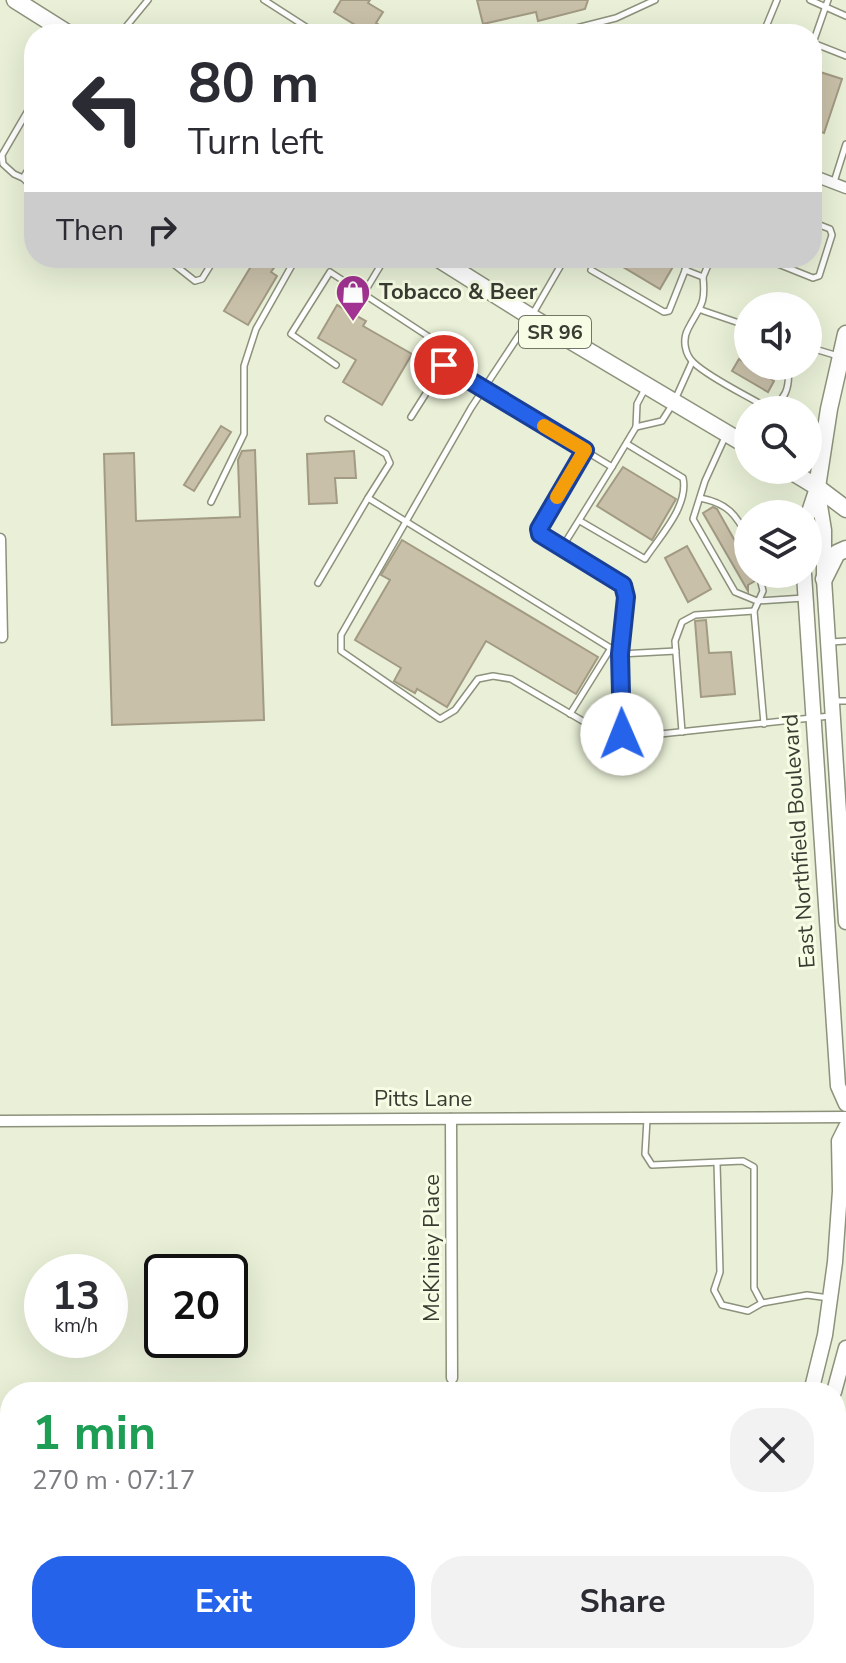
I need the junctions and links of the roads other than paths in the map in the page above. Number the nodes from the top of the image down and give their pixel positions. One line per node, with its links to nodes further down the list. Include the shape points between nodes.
1 (15, 0): 10 (main road)
2 (148, 0): 11 (lane)
3 (264, 0): 12 (lane)
4 (655, 0): 13 (lane)
5 (777, 0): 14 (lane)
6 (810, 0): 8 (lane)
7 (828, 0): 8 (lane)
8 (826, 7): 9 (lane); 15 (lane)
9 (846, 16)
10 (53, 24)
11 (128, 24)
12 (301, 24)
13 (592, 24)
14 (767, 24)
15 (820, 24)
16 (822, 48): 17 (lane)
17 (846, 56)
18 (24, 117): 20 (lane, via 2,155 3,164)
19 (846, 144): 22 (lane)
20 (23, 178)
21 (822, 179): 22 (street)
22 (833, 183): 23 (street)
23 (846, 188)
24 (822, 226): 25 (lane, via 832,235)
25 (822, 267)
26 (179, 268): 27 (lane, via 195,281)
27 (209, 268)
28 (290, 268): 67 (lane, via 256,329 244,366 244,434)
29 (379, 268): 38 (lane)
30 (453, 268): 40 (main road, SR 96)
31 (559, 268): 40 (lane)
32 (707, 268): 37 (lane)
33 (788, 268): 34 (lane, via 813,278)
34 (822, 268)
35 (591, 270): 36 (lane, via 664,312 669,311)
36 (685, 270): 37 (lane)
37 (703, 277): 39 (lane)
38 (364, 293): 46 (lane, via 330,272 291,334); 47 (lane, via 452,352)
39 (701, 310): 41 (lane); 45 (lane, via 683,342)
40 (531, 317): 49 (main road, SR 96); 50 (lane)
41 (734, 321)
42 (846, 334): 44 (main road)
43 (822, 351): 44 (lane)
44 (841, 357): 54 (main road)
45 (692, 362): 48 (lane, via 764,406 782,400); 51 (lane)
46 (336, 365)
47 (444, 365): 50 (lane); 52 (lane)
48 (787, 380)
49 (647, 386): 51 (main road, SR 96); 55 (lane, via 637,404)
50 (483, 389): 60 (lane); 71 (lane)
51 (674, 402): 55 (lane, via 662,421); 57 (main road, SR 96)
52 (411, 417)
53 (328, 419): 64 (lane, via 386,454 390,463)
54 (826, 426): 56 (main road); 63 (main road)
55 (636, 427): 59 (lane)
56 (822, 429)
57 (727, 435): 58 (main road, SR 96); 65 (lane)
58 (734, 439)
59 (627, 444): 61 (lane); 70 (lane, via 683,478 682,502 645,559)
60 (585, 450): 61 (lane); 73 (lane, via 539,529)
61 (612, 467): 70 (lane)
62 (812, 484): 63 (main road)
63 (817, 487): 66 (main road); 68 (main road); 75 (main road, East Northfield Boulevard)
64 (368, 498): 71 (lane); 76 (lane)
65 (700, 498): 69 (lane, via 719,501); 80 (lane, via 693,519 735,592)
66 (813, 500)
67 (211, 502)
68 (846, 509)
69 (734, 516)
70 (580, 521): 73 (lane)
71 (405, 523): 85 (lane); 89 (lane, via 341,635 341,651 440,719 455,710 478,679 493,676 511,679)
72 (0, 539): 82 (street)
73 (563, 546): 87 (lane, via 623,585)
74 (846, 549): 75 (main road, via 837,553)
75 (824, 579): 84 (main road, East Northfield Boulevard)
76 (318, 583)
77 (762, 588): 80 (lane)
78 (805, 588): 79 (main road, East Northfield Boulevard)
79 (805, 598): 80 (lane); 90 (main road, East Northfield Boulevard)
80 (757, 601): 81 (lane)
81 (754, 611): 86 (lane, via 695,615 682,622); 91 (lane)
82 (2, 637)
83 (846, 641): 84 (lane)
84 (828, 642): 88 (main road, East Northfield Boulevard)
85 (611, 648): 87 (lane); 89 (lane)
86 (676, 651): 87 (lane); 92 (lane)
87 (620, 654): 93 (lane)
88 (836, 706): 90 (lane); 94 (main road, East Northfield Boulevard)
89 (570, 714): 93 (lane)
90 (813, 719): 91 (lane); 95 (main road, East Northfield Boulevard)
91 (764, 724): 92 (lane)
92 (682, 732): 93 (lane)
93 (622, 734)
94 (843, 833): 96 (main road, East Northfield Boulevard)
95 (826, 918): 96 (main road); 97 (main road, East Northfield Boulevard, via 838,1086)
96 (846, 920)
97 (846, 1104)
98 (846, 1117): 99 (street, Pitts Lane)
99 (647, 1118): 100 (street, Pitts Lane); 103 (lane, via 645,1154 652,1165)
100 (451, 1119): 101 (street, Pitts Lane); 108 (street, McKiniey Place)
101 (0, 1121)
102 (846, 1127): 104 (main road, via 839,1141)
103 (717, 1163): 105 (lane, via 743,1161 754,1167 754,1288); 105 (lane, via 720,1272 714,1290 722,1305 748,1311)
104 (830, 1299): 105 (lane, via 807,1295); 109 (main road)
105 (762, 1303)
106 (846, 1348): 107 (main road)
107 (842, 1376)
108 (452, 1378)
109 (813, 1382)

